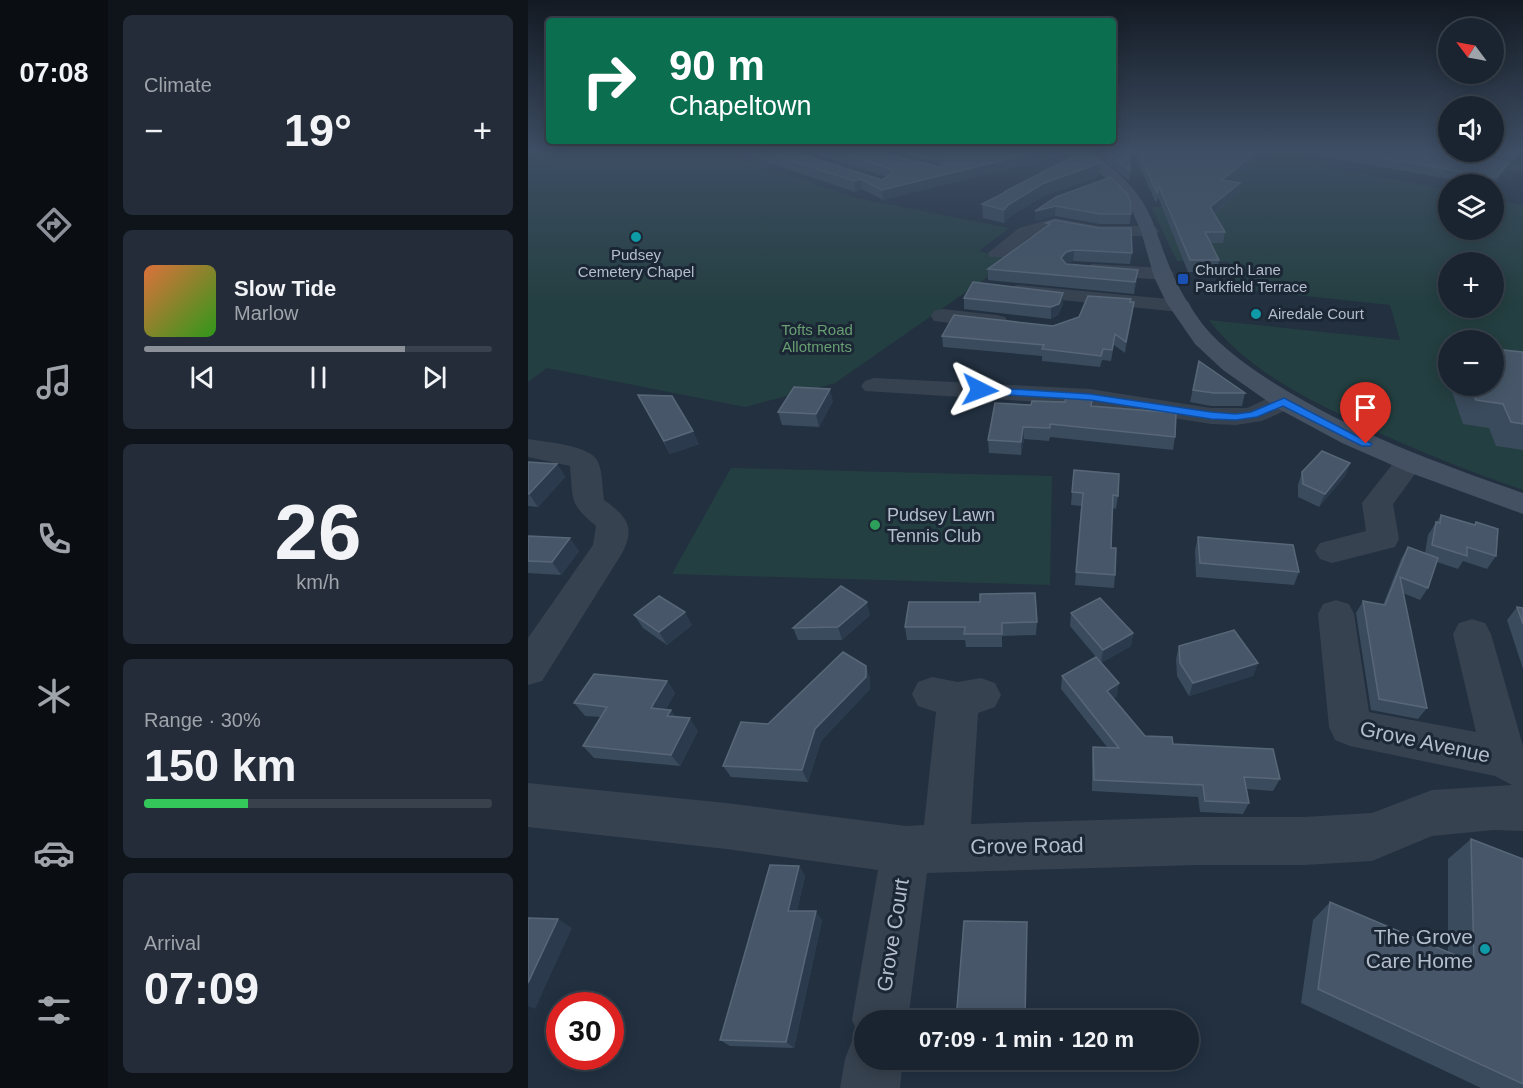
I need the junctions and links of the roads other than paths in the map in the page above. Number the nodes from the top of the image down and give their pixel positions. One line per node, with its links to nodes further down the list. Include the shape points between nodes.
1 (1131, 201): 5 (main road, via 1139,207)
2 (1031, 212): 3 (street)
3 (1009, 228)
4 (1099, 231): 5 (street); 6 (street); 7 (street, via 1055,223 1044,225 1025,232)
5 (1150, 231): 9 (main road)
6 (1076, 248)
7 (997, 254)
8 (1073, 269): 9 (street)
9 (1164, 274): 11 (main road)
10 (995, 289): 11 (street, via 1075,306)
11 (1180, 306): 15 (main road, via 1199,334 1235,368)
12 (942, 316): 13 (street)
13 (1020, 324)
14 (874, 386): 15 (street, via 1090,397 1236,417 1253,415)
15 (1284, 402): 17 (main road)
16 (529, 440): 22 (street, via 584,462 589,504 612,522 609,547)
17 (1408, 463): 18 (main road); 19 (street, via 1377,503 1383,539)
18 (1523, 504)
19 (1332, 551)
20 (1336, 614): 24 (street, Grove Avenue, via 1350,728)
21 (1472, 634): 24 (street)
22 (528, 669)
23 (957, 697): 27 (street, Grove Court)
24 (1514, 763)
25 (528, 805): 27 (street, Grove Road)
26 (1523, 808): 27 (street, Grove Road, via 1432,813 1372,837 1316,841)
27 (926, 849): 28 (street, Grove Court)
28 (883, 1010)
29 (872, 1070): 30 (street)
30 (870, 1088)

